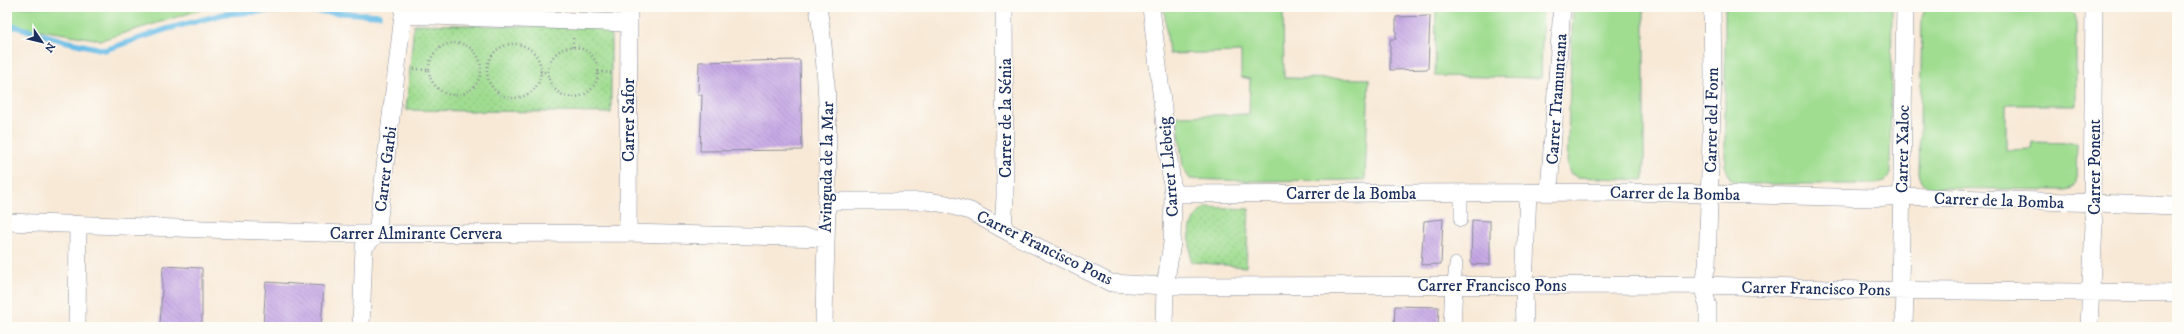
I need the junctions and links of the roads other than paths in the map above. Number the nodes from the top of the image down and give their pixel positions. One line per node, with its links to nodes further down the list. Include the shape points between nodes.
1 (818, 7): 16 (street, Avinguda de la Mar, via 824,41 827,105)
2 (1004, 7): 22 (street, Carrer de la Sénia)
3 (1151, 7): 13 (street, Carrer Llebeig)
4 (1562, 7): 12 (street, Carrer Tramuntana)
5 (1712, 7): 14 (street, Carrer del Forn, via 1713,76)
6 (1905, 7): 15 (street, Carrer Xaloc)
7 (2094, 7): 17 (street, Carrer Ponent)
8 (403, 11): 9 (street); 24 (street, Carrer Garbi)
9 (629, 15): 23 (street, Carrer Safor)
10 (1461, 192): 11 (street, Carrer de la Bomba); 13 (street, Carrer de la Bomba); 19 (street)
11 (1528, 192): 12 (street, Carrer de la Bomba); 28 (street)
12 (1549, 192): 14 (street, Carrer de la Bomba)
13 (1173, 194): 30 (street, Carrer Llebeig, via 1172,243)
14 (1709, 194): 15 (street, Carrer de la Bomba, via 1874,198); 29 (street, Carrer del Forn, via 1707,267)
15 (1902, 196): 17 (street, Carrer de la Bomba); 31 (street, Carrer Xaloc)
16 (826, 201): 22 (street, Carrer Francisco Pons, via 927,201 946,204 970,211); 25 (street, Avinguda de la Mar)
17 (2092, 204): 18 (street, Carrer de la Bomba); 32 (street, Carrer Ponent, via 2093,274)
18 (2177, 206)
19 (1461, 220)
20 (7, 222): 21 (street, Carrer Almirante Cervera)
21 (78, 226): 24 (street, Carrer Almirante Cervera); 34 (street)
22 (1003, 230): 30 (street, Carrer Francisco Pons, via 1111,283)
23 (628, 233): 24 (street, Carrer Almirante Cervera); 25 (street, Carrer Almirante Cervera)
24 (377, 234): 35 (street, Carrer Garbi, via 364,247)
25 (825, 238): 36 (street, Avinguda de la Mar)
26 (1456, 264): 27 (street)
27 (1454, 285): 28 (street, Carrer Francisco Pons); 30 (street, Carrer Francisco Pons); 38 (street)
28 (1524, 285): 29 (street, Carrer Francisco Pons); 39 (street)
29 (1702, 285): 31 (street, Carrer Francisco Pons); 40 (street, via 1708,306)
30 (1165, 286): 37 (street, Carrer Llebeig)
31 (1903, 290): 32 (street, Carrer Francisco Pons); 41 (street, Carrer Xaloc)
32 (2090, 292): 33 (street, Carrer Francisco Pons); 42 (street, Carrer Ponent)
33 (2177, 293)
34 (77, 327)
35 (361, 327)
36 (824, 327)
37 (1164, 327)
38 (1452, 327)
39 (1525, 327)
40 (1708, 327)
41 (1904, 327)
42 (2089, 327)

